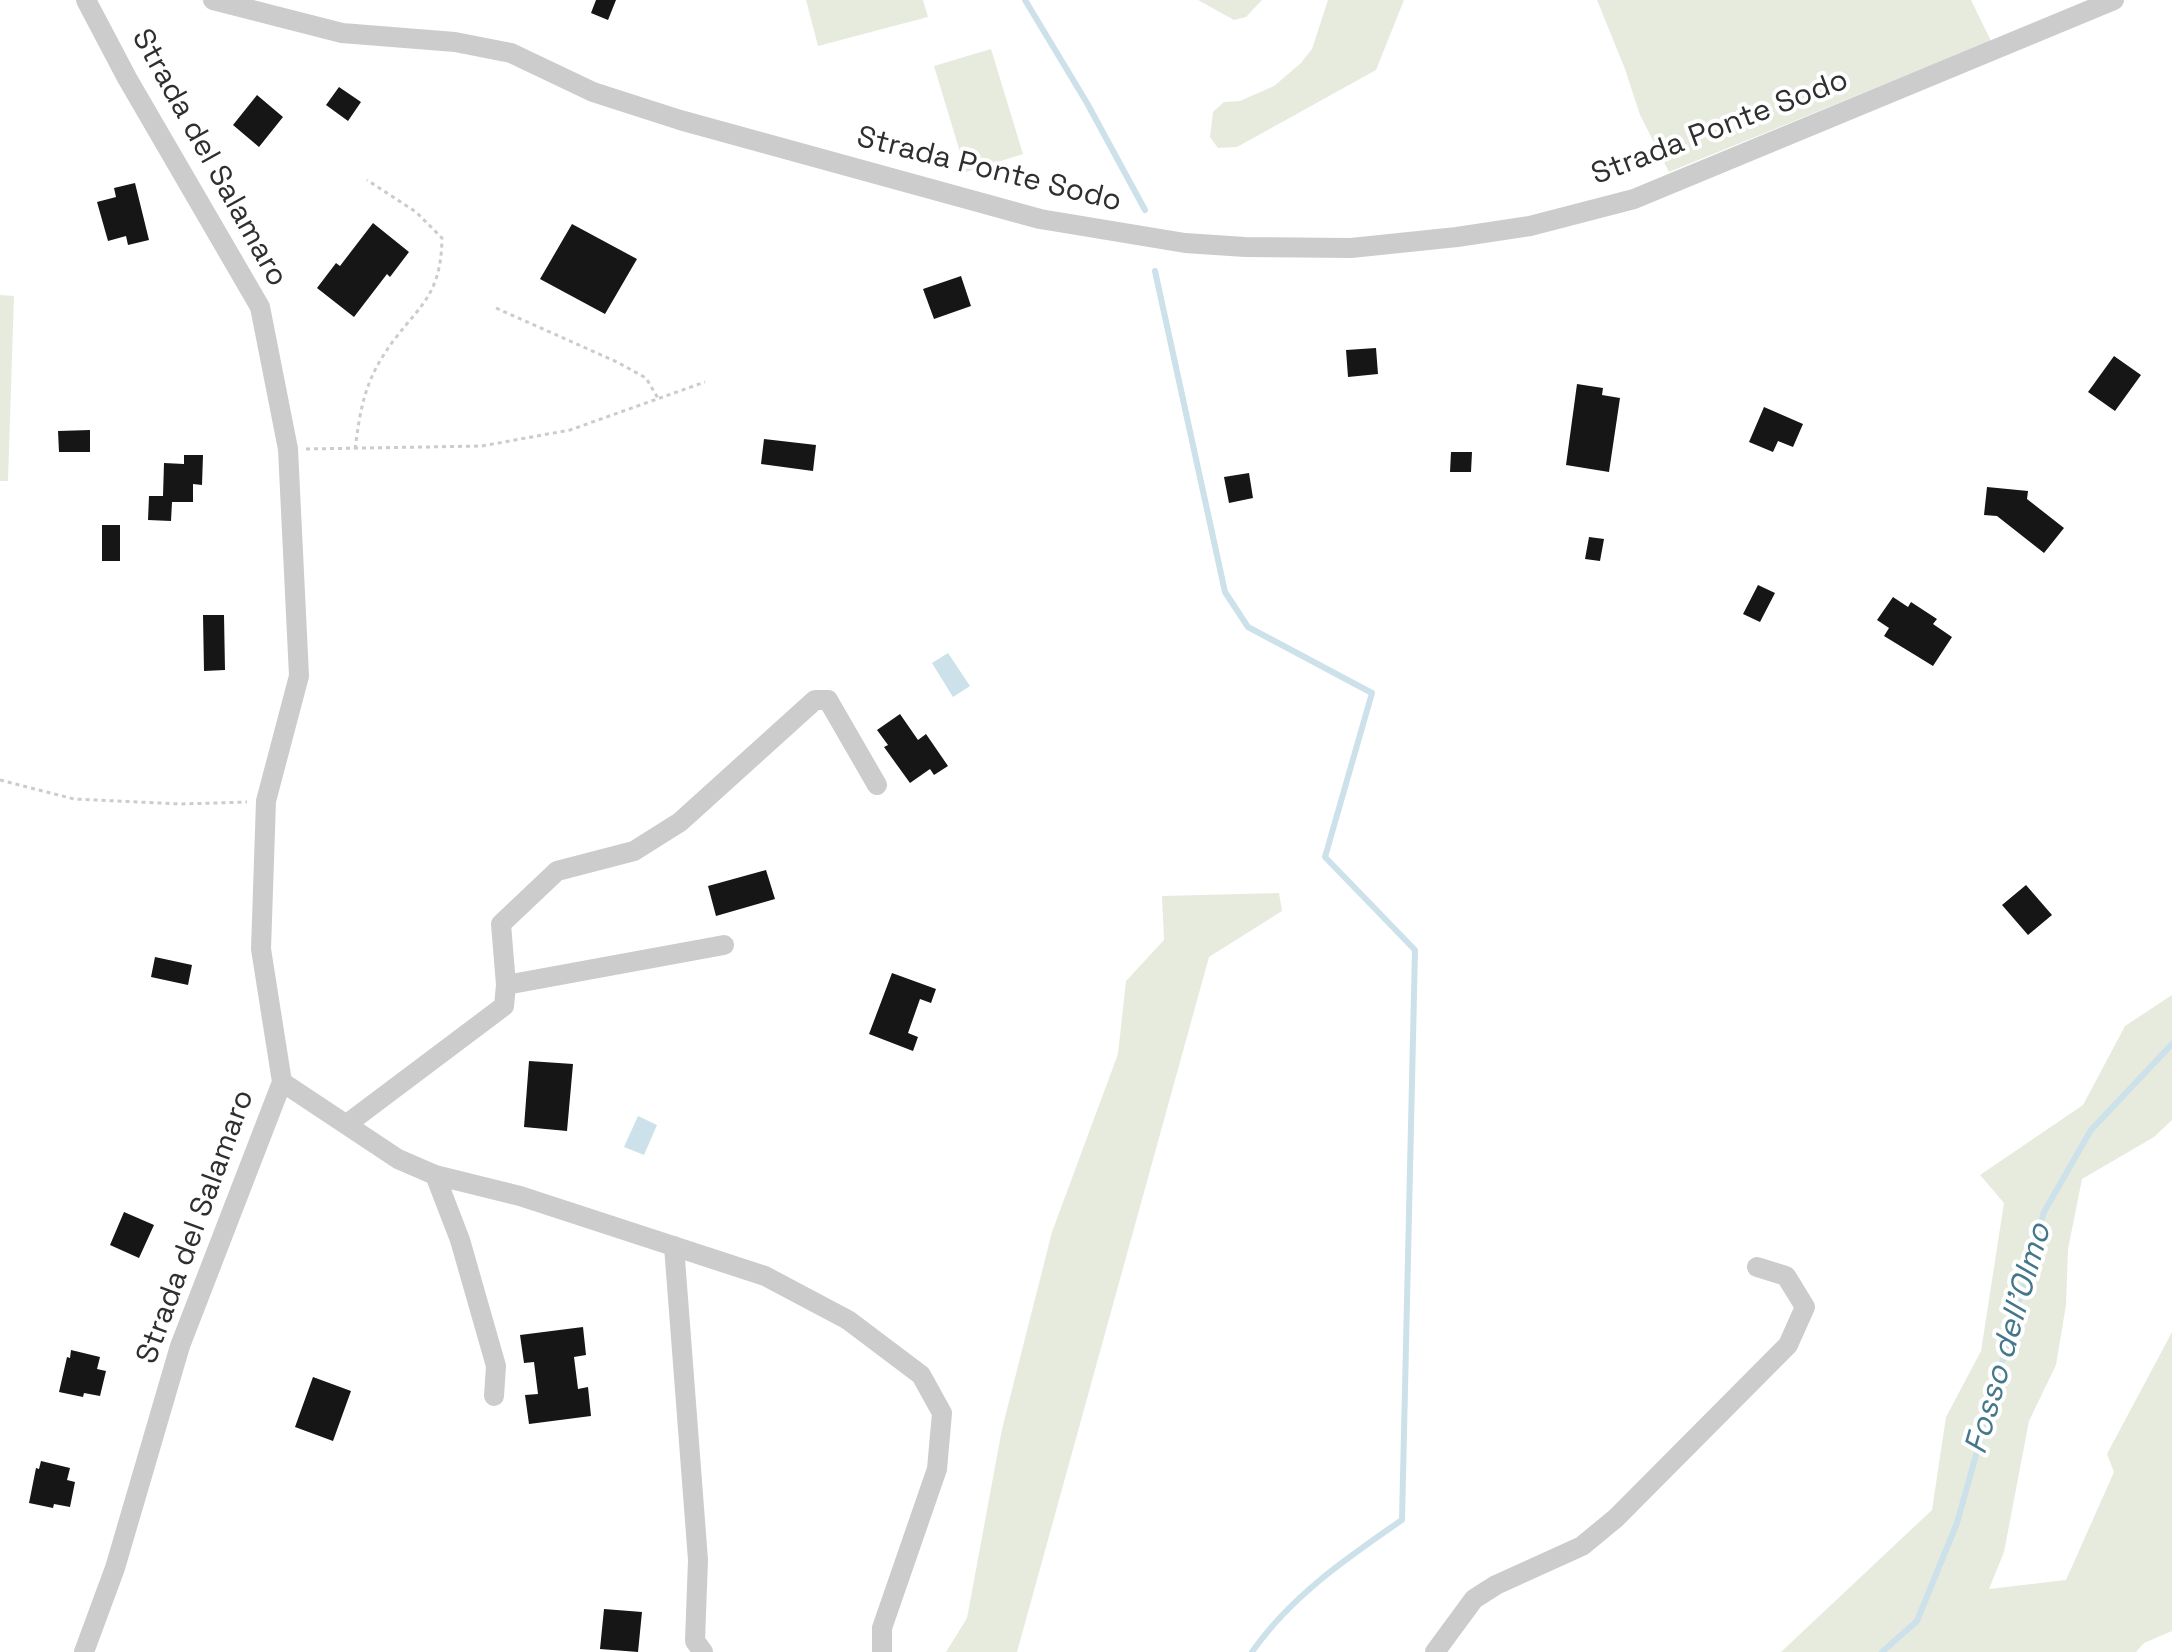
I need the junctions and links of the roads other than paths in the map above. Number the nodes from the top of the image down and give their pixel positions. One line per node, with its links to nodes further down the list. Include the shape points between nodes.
1 (86, 0): 7 (street, Strada del Salamaro, via 260,307 288,449 299,676 266,801 261,949)
2 (213, 0): 3 (street, Strada Ponte Sodo, via 342,33 455,42 511,53 593,92 680,120 1040,219 1185,243 1351,248 1530,226 1634,199)
3 (2114, 0)
4 (877, 785): 6 (street, via 828,700 815,700 680,822 634,851 557,871 522,902 501,924)
5 (724, 945): 6 (street)
6 (506, 985): 8 (street, via 504,1006)
7 (282, 1082): 8 (street); 13 (street, Strada del Salamaro, via 180,1346 115,1568)
8 (347, 1124): 9 (street, via 398,1159)
9 (435, 1175): 10 (street, via 520,1196); 12 (street, via 460,1240 496,1366)
10 (674, 1246): 14 (street, via 698,1560 695,1641); 15 (street, via 765,1276 848,1320 921,1375 942,1413 937,1469 882,1628)
11 (1757, 1267): 16 (street, via 1786,1276 1805,1307 1788,1345 1616,1518 1582,1546 1474,1599)
12 (494, 1396)
13 (84, 1652)
14 (703, 1652)
15 (882, 1652)
16 (1435, 1652)

